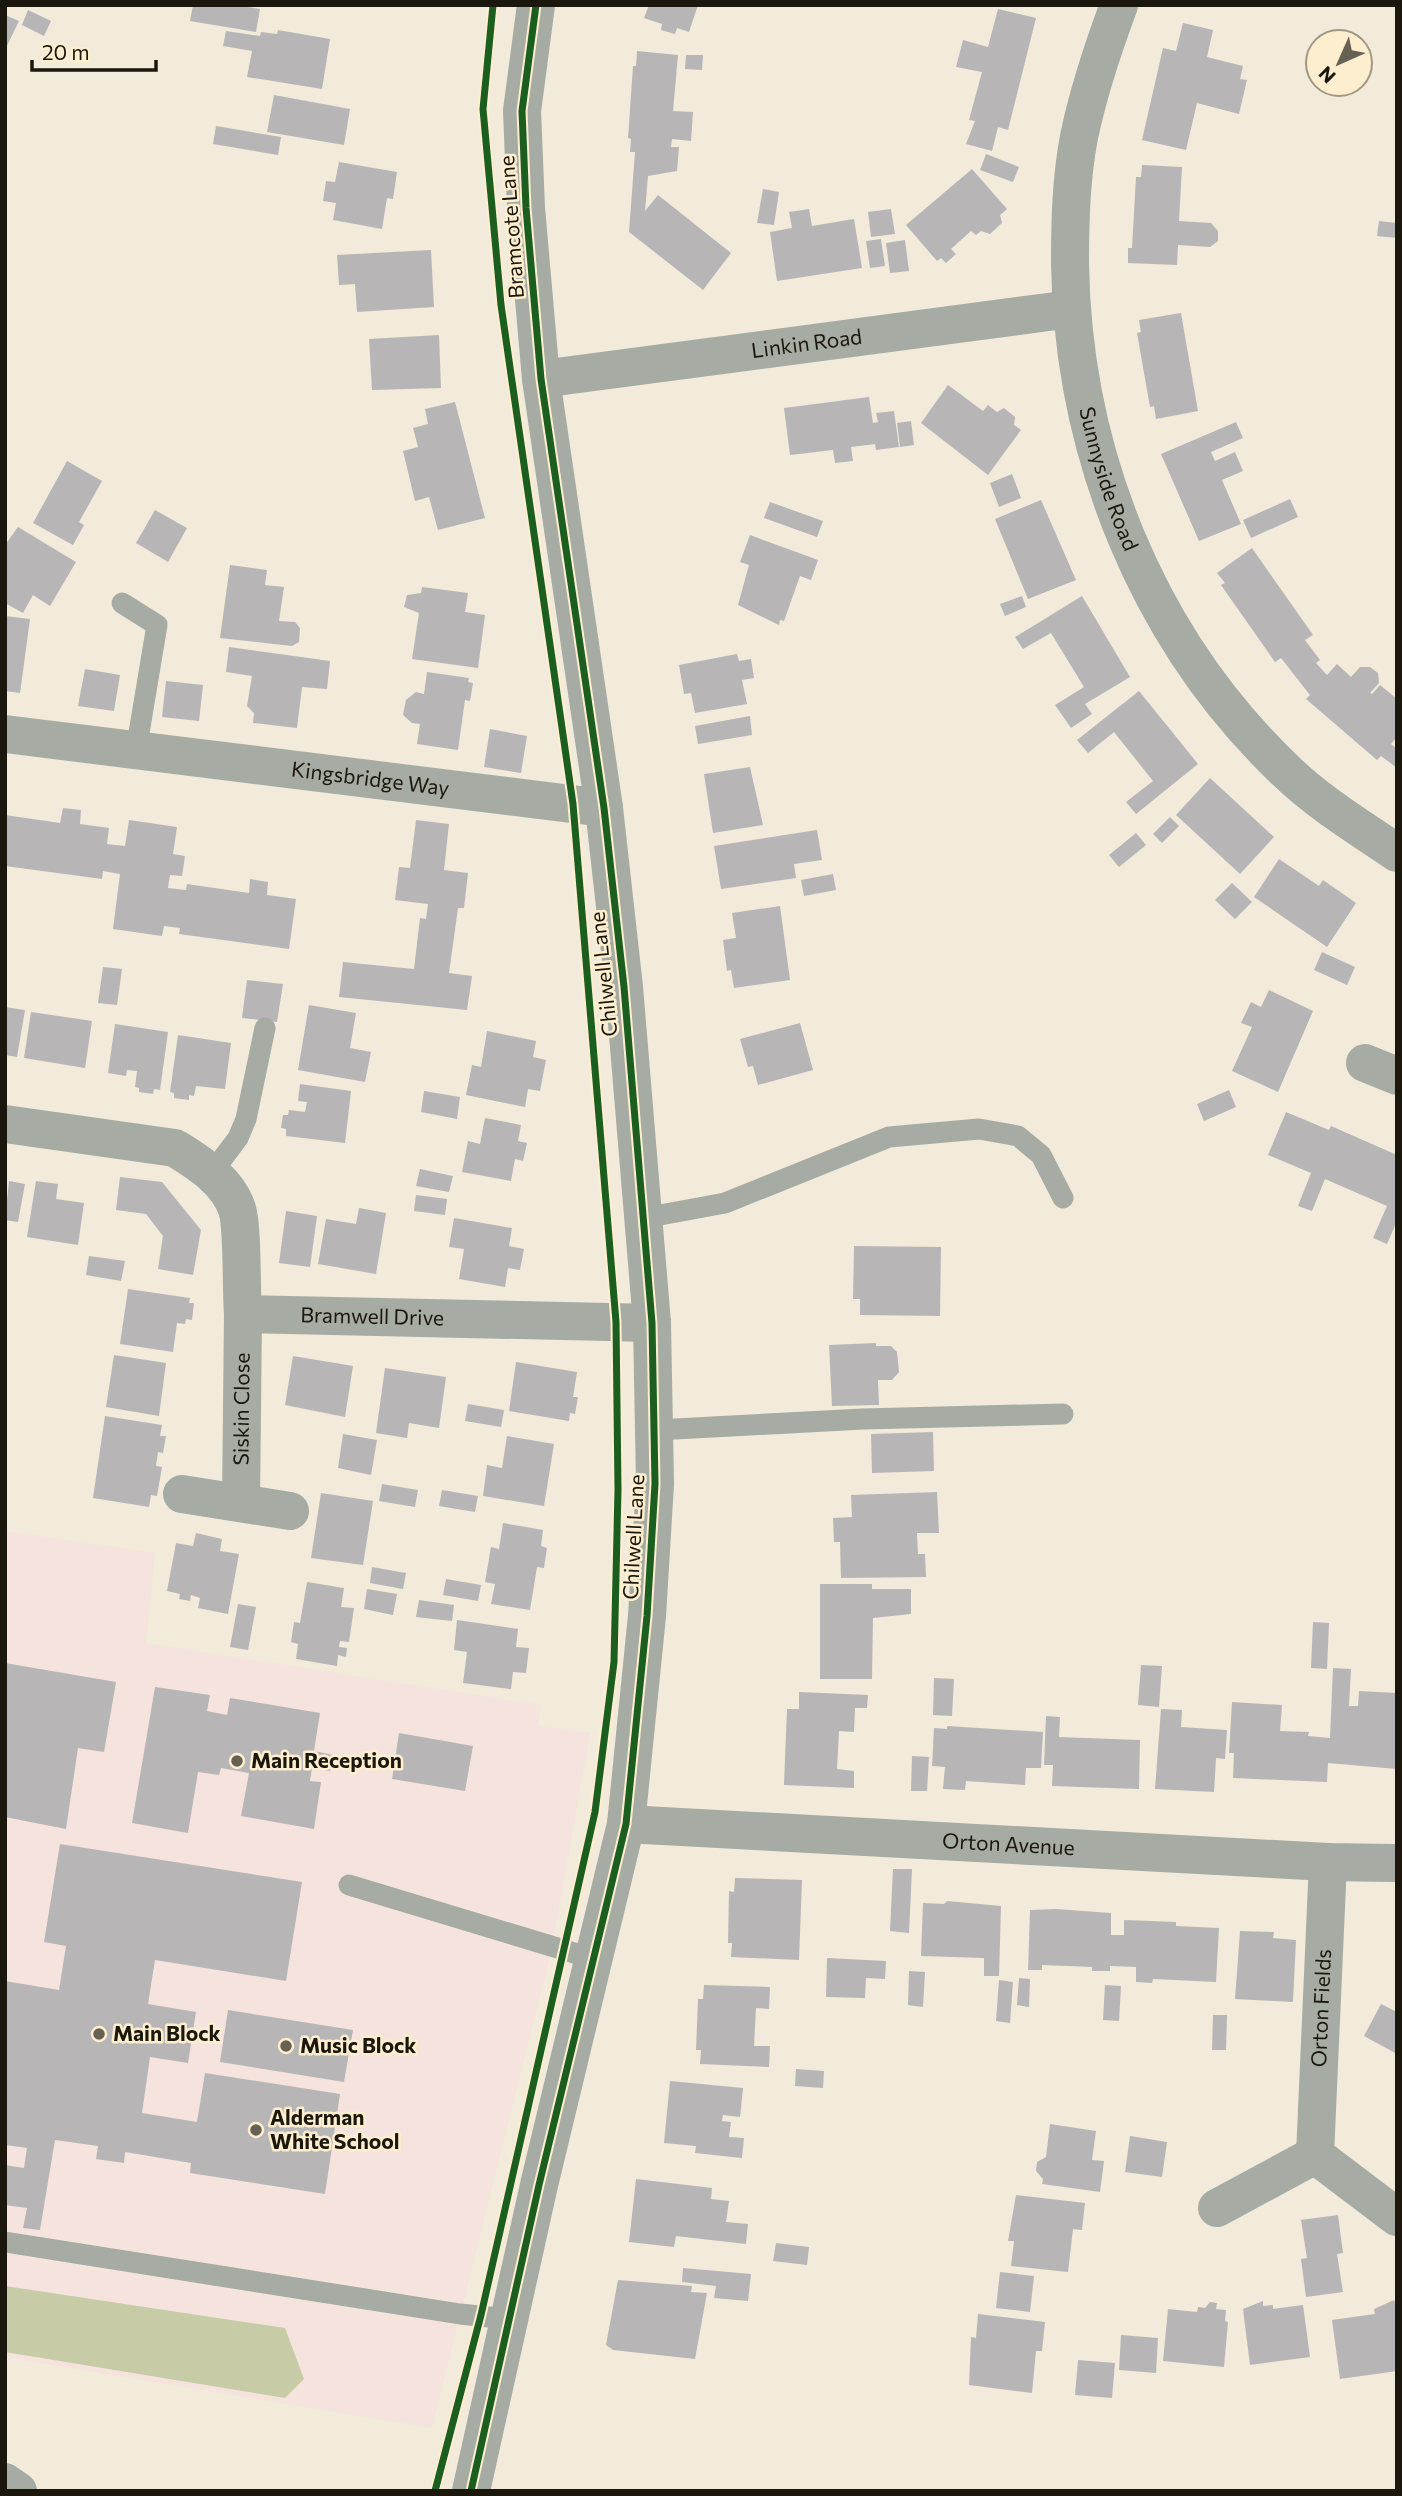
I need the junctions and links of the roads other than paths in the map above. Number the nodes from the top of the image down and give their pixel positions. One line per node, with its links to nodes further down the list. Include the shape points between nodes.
1 (536, 5): 4 (street, Bramcote Lane, via 522,111)
2 (1119, 5): 3 (street, Sunnyside Road, via 1079,137 1070,214)
3 (1071, 309): 4 (street, Linkin Road); 10 (street, Sunnyside Road, via 1082,392 1100,469 1121,527 1167,622 1233,713 1286,772)
4 (541, 379): 5 (street, Bramcote Lane)
5 (571, 570): 9 (street, Chilwell Lane)
6 (122, 603): 8 (lane, via 157,625)
7 (5, 734): 8 (street, Kingsbridge Way)
8 (136, 751): 9 (street, Kingsbridge Way)
9 (604, 808): 15 (street, Chilwell Lane)
10 (1397, 853)
11 (265, 1028): 13 (lane, via 246,1119)
12 (5, 1124): 13 (street, via 175,1148)
13 (211, 1174): 16 (street, via 222,1182 237,1210)
14 (1063, 1198): 15 (lane, via 1041,1156 1018,1136 979,1129 889,1138 725,1203)
15 (644, 1218): 17 (street, Chilwell Lane)
16 (243, 1314): 17 (street, Bramwell Drive); 21 (street, Siskin Close)
17 (652, 1323): 19 (street, Chilwell Lane)
18 (1063, 1414): 19 (lane)
19 (656, 1430): 23 (street, Chilwell Lane, via 648,1616)
20 (182, 1494): 21 (street)
21 (241, 1503): 22 (street)
22 (289, 1511)
23 (626, 1824): 24 (street, Orton Avenue); 27 (street, Chilwell Lane)
24 (1328, 1862): 25 (street, Orton Avenue); 28 (street, Orton Fields)
25 (1393, 1863)
26 (349, 1885): 27 (lane)
27 (593, 1959): 32 (street, Chilwell Lane)
28 (1314, 2155): 29 (street); 30 (street)
29 (1217, 2208)
30 (1397, 2217)
31 (5, 2242): 32 (lane)
32 (508, 2319): 35 (street, Chilwell Lane)
33 (5, 2482): 34 (street)
34 (18, 2491)
35 (471, 2491)

